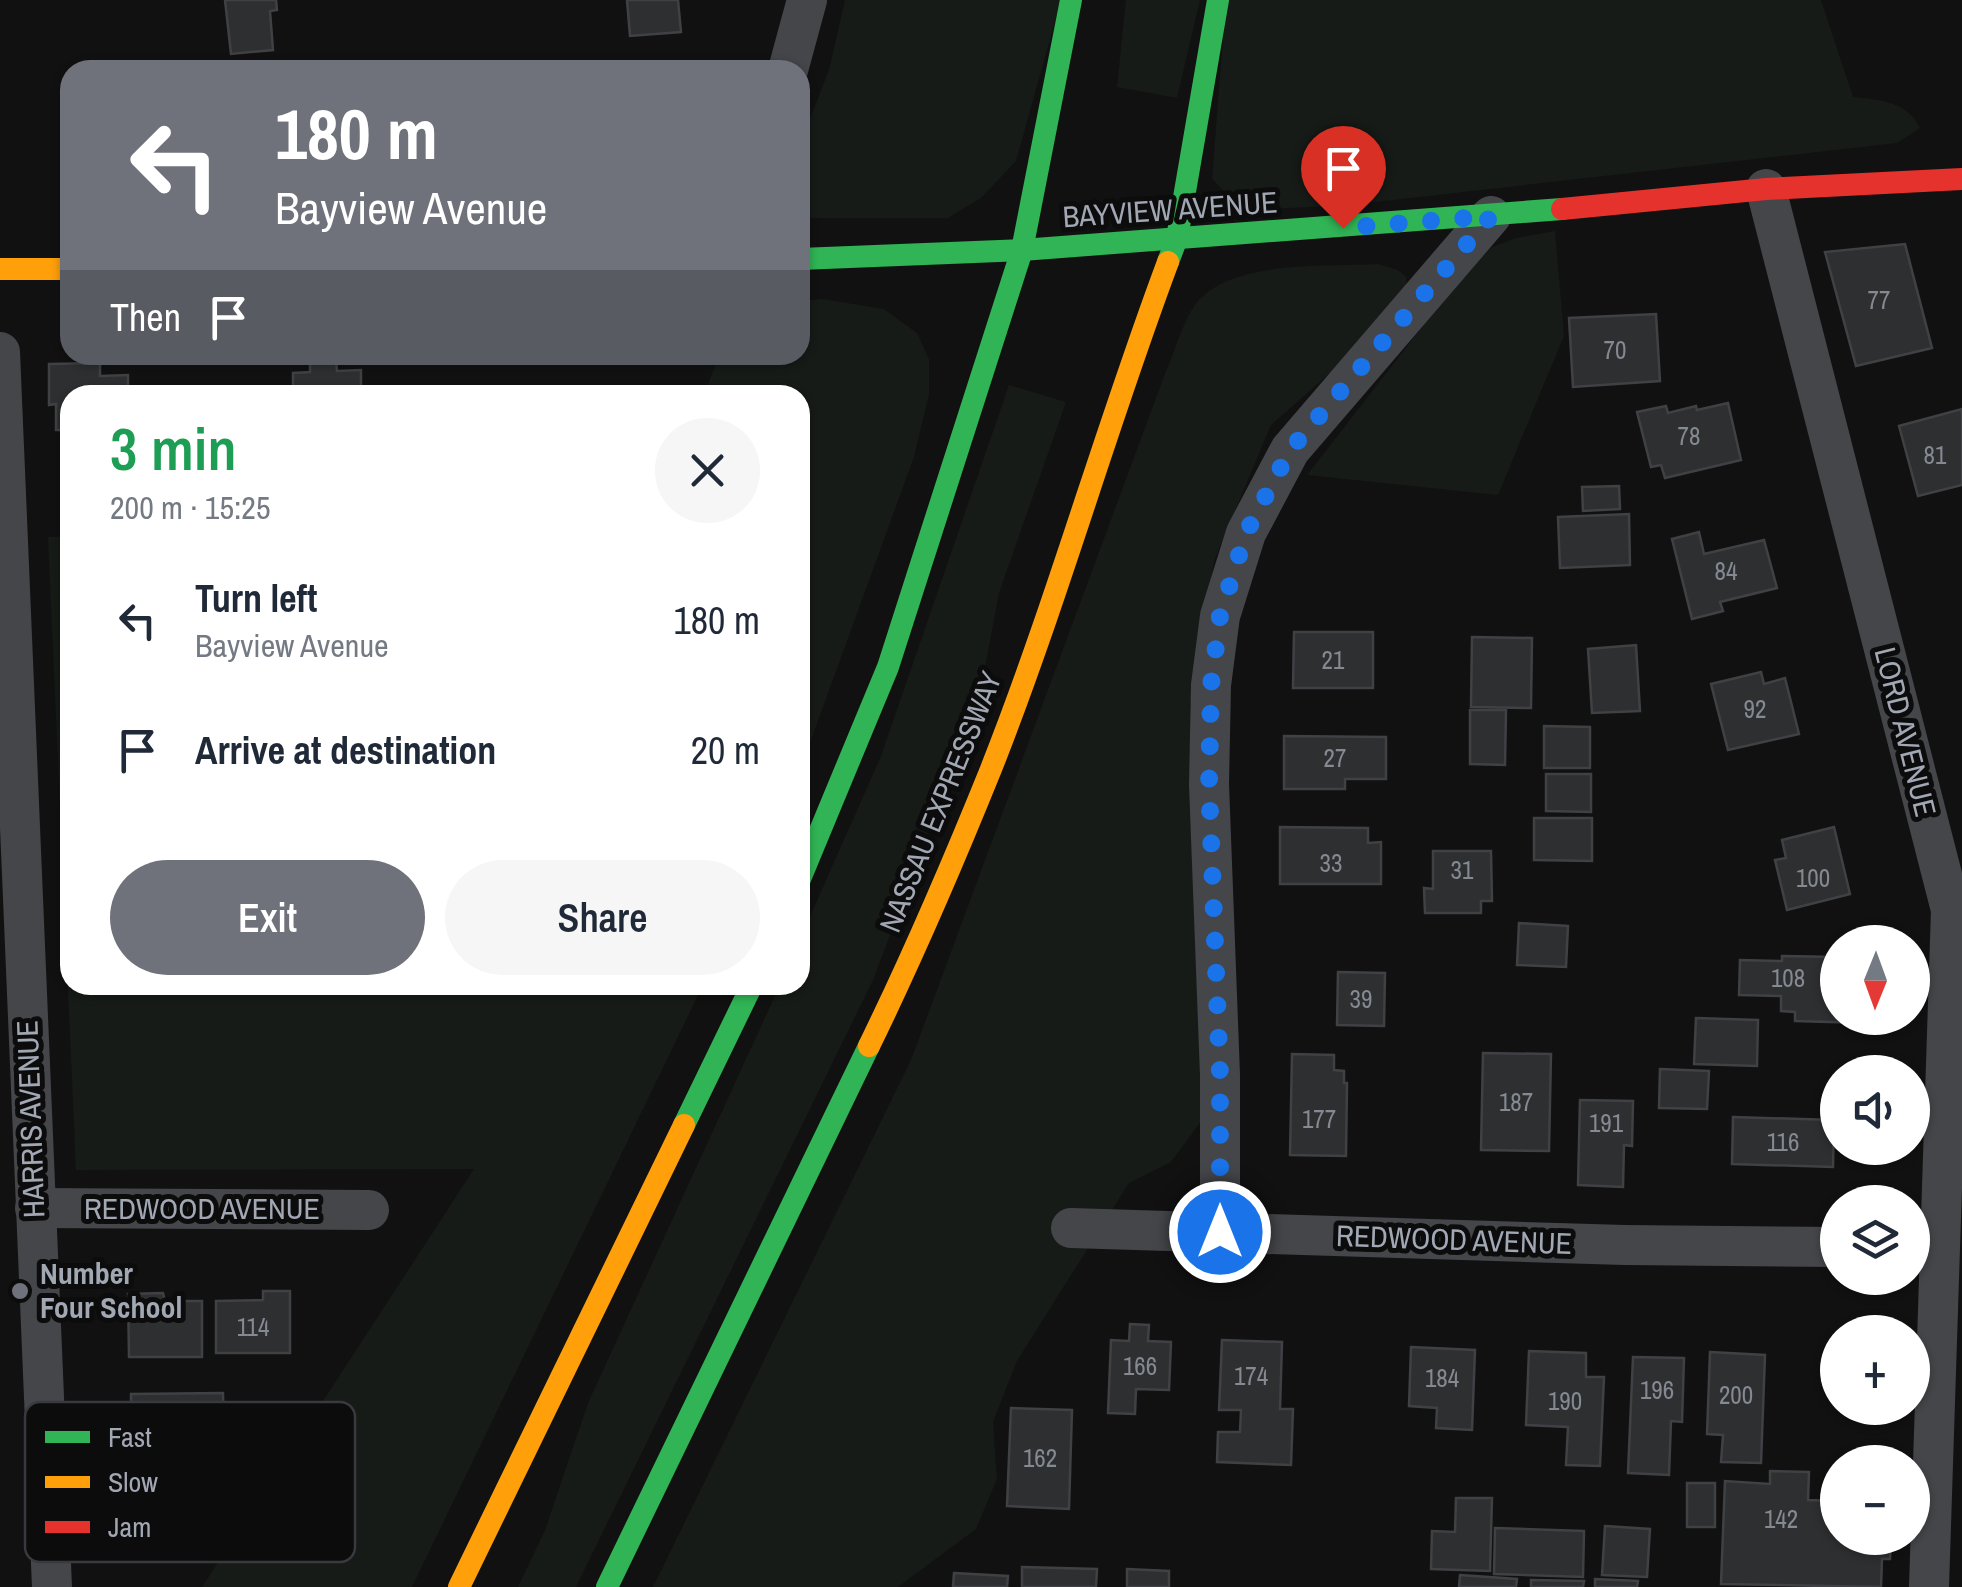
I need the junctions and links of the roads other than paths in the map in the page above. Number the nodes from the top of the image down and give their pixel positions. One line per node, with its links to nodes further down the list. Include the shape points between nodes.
1 (807, 0): 4 (street)
2 (1071, 0): 9 (main road)
3 (1218, 0): 8 (main road, NASSAU EXPRESSWAY)
4 (791, 60)
5 (1962, 179): 6 (main road, BAYVIEW AVENUE)
6 (1766, 189): 7 (main road, BAYVIEW AVENUE); 21 (street, LORD AVENUE, via 1951,910)
7 (1491, 216): 8 (main road, BAYVIEW AVENUE); 19 (street, via 1290,450 1246,533 1220,616 1209,784)
8 (1177, 238): 9 (main road, BAYVIEW AVENUE); 26 (main road, NASSAU EXPRESSWAY, via 964,836)
9 (1022, 250): 10 (main road, BAYVIEW AVENUE); 14 (main road, via 916,590)
10 (810, 259)
11 (60, 269): 12 (main road)
12 (0, 270)
13 (0, 352): 16 (street, HARRIS AVENUE)
14 (810, 855)
15 (747, 995): 25 (main road)
16 (35, 1208): 17 (street, REDWOOD AVENUE); 22 (street, HARRIS AVENUE)
17 (369, 1210)
18 (1071, 1228): 19 (street, REDWOOD AVENUE)
19 (1220, 1232): 20 (street, REDWOOD AVENUE)
20 (1820, 1247)
21 (1939, 1247): 27 (street, LORD AVENUE)
22 (44, 1402)
23 (51, 1562): 24 (street, HARRIS AVENUE)
24 (52, 1587)
25 (459, 1587)
26 (607, 1587)
27 (1930, 1587)

